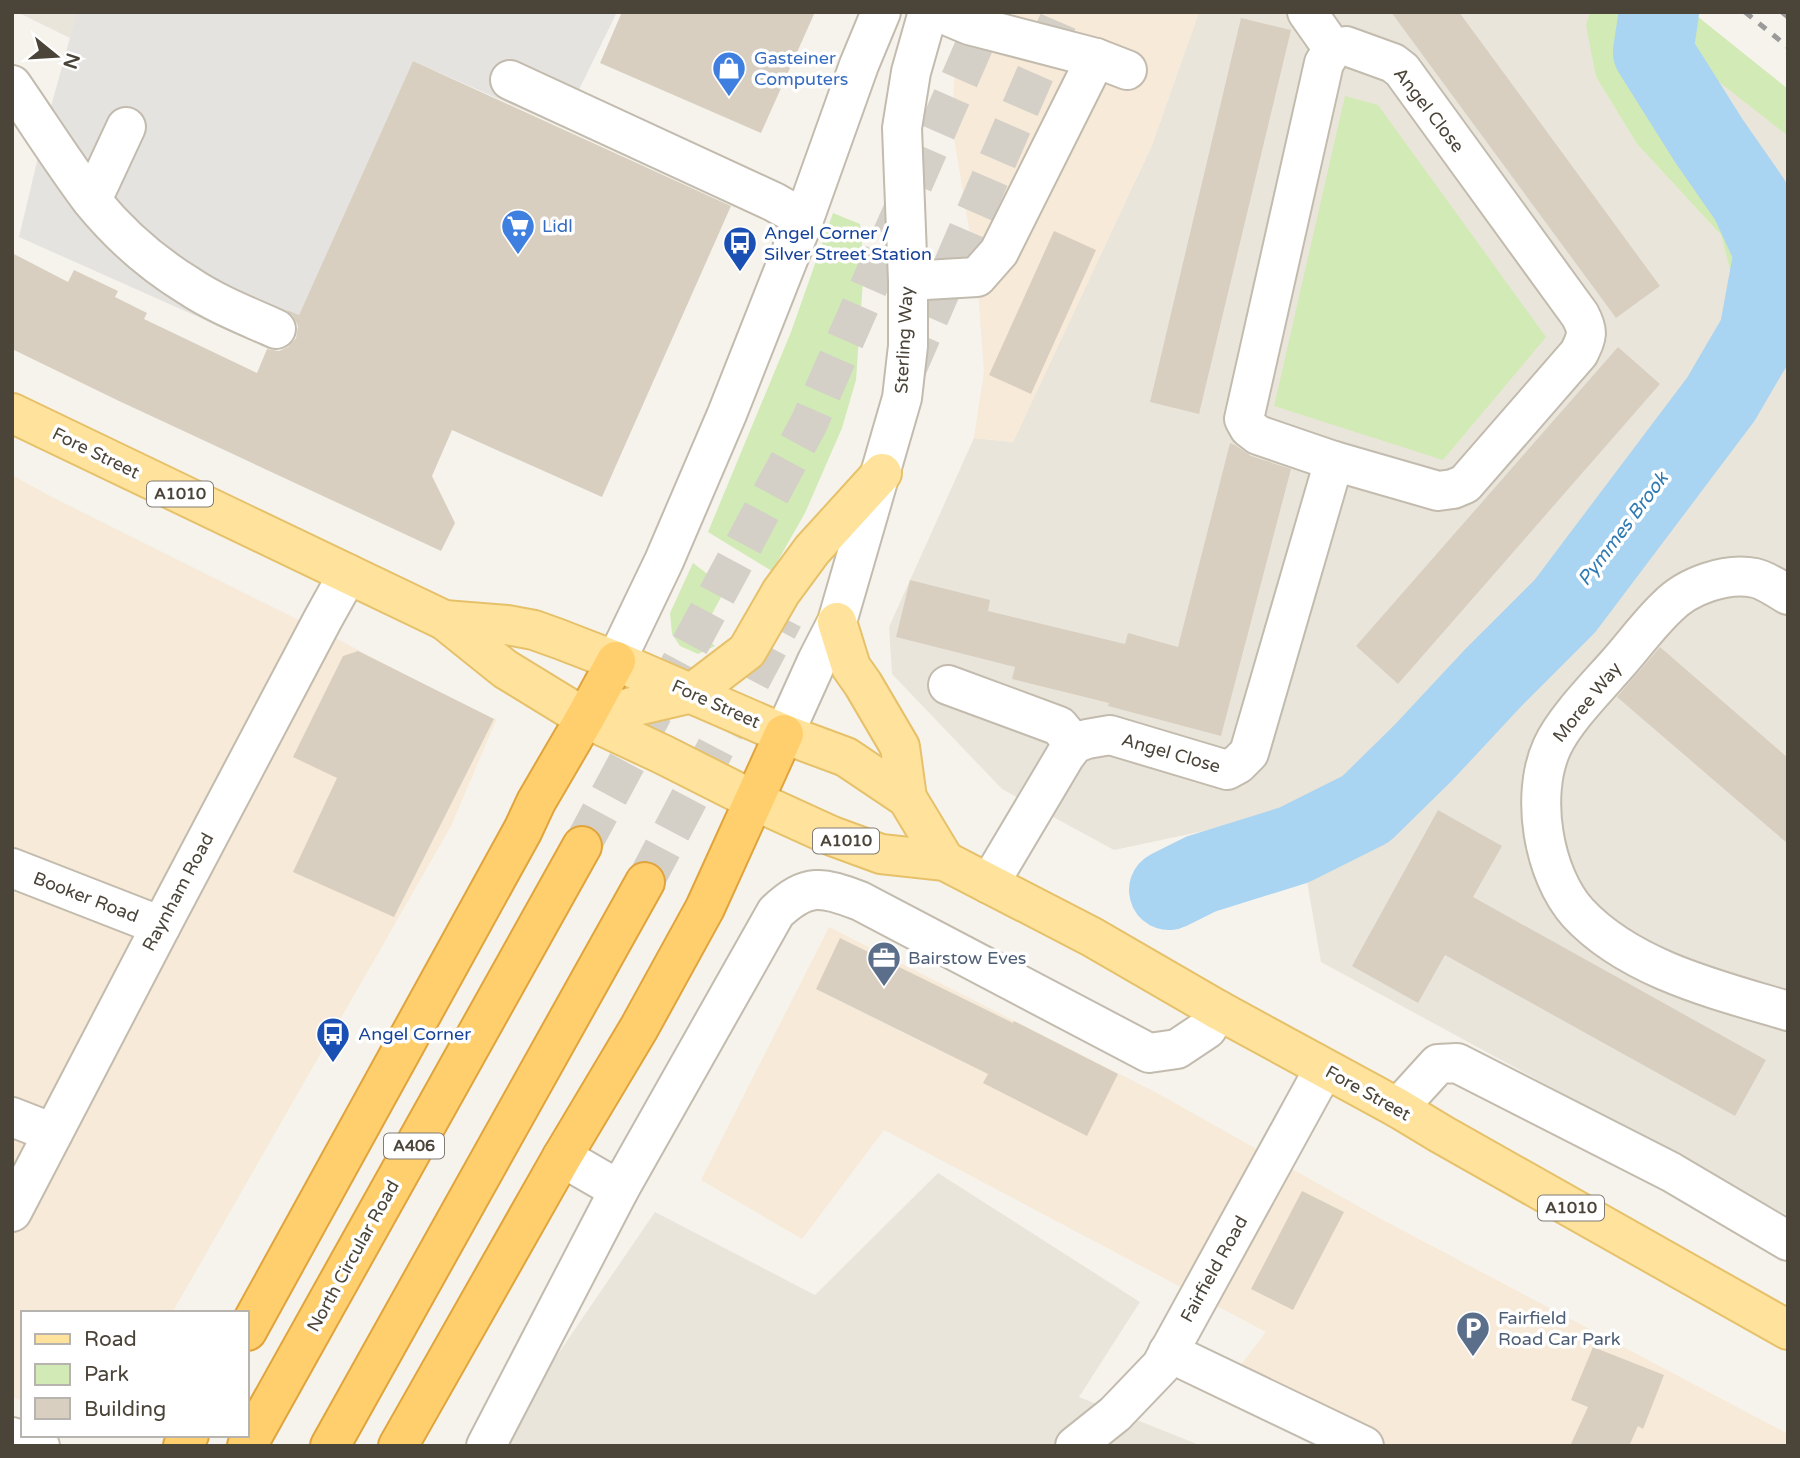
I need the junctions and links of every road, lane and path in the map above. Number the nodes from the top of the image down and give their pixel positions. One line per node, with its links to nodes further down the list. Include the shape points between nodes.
1 (881, 12): 10 (street)
2 (928, 12): 11 (street, Sterling Way, via 902,128)
3 (938, 12): 11 (street, via 969,25 1112,64 999,252 978,277)
4 (1307, 12): 5 (street)
5 (1332, 49): 14 (street, Angel Close, via 1324,63 1244,419 1258,435); 14 (street, Angel Close, via 1346,46 1402,70 1586,326 1579,352 1465,484 1438,491)
6 (510, 80): 10 (street)
7 (12, 85): 9 (street)
8 (126, 127): 9 (street)
9 (92, 200): 12 (street, via 163,269)
10 (804, 219): 20 (street, via 676,535)
11 (908, 281): 15 (street, Sterling Way, via 902,398)
12 (276, 329)
13 (12, 413): 16 (main road, Fore Street / A1010)
14 (1334, 461): 25 (street, Angel Close, via 1249,753 1227,770 1111,735)
15 (881, 474): 19 (street, Sterling Way); 22 (main road, via 812,550 747,651)
16 (348, 574): 18 (main road, Fore Street / A1010); 33 (street, Raynham Road)
17 (1788, 595): 35 (street, Moree Way, via 1756,578 1724,578 1696,587 1668,605 1552,745 1543,774 1542,801 1546,845 1557,881 1578,912 1603,934 1668,973)
18 (444, 620): 20 (main road, Fore Street / A1010, via 534,630); 23 (main road, Fore Street / A1010, via 505,669)
19 (837, 622): 24 (street, Sterling Way); 26 (main road, via 851,667 900,747)
20 (616, 661): 22 (main road, Fore Street / A1010); 23 (highway, A406)
21 (948, 685): 25 (street, via 1059,726)
22 (692, 694): 23 (main road); 24 (main road, Fore Street / A1010)
23 (585, 718): 27 (main road, Fore Street / A1010); 44 (highway, A406)
24 (784, 734): 26 (main road, Fore Street / A1010, via 846,757); 27 (highway)
25 (1074, 744): 32 (street)
26 (907, 798): 29 (main road, Fore Street / A1010)
27 (753, 800): 29 (main road, Fore Street / A1010, via 881,854); 40 (highway, via 705,908)
28 (582, 846): 49 (highway, North Circular Road / A406)
29 (945, 861): 32 (main road, Fore Street / A1010)
30 (12, 868): 33 (street, Booker Road)
31 (645, 882): 50 (highway)
32 (989, 884): 34 (main road, Fore Street / A1010)
33 (160, 926): 39 (street, Raynham Road)
34 (1218, 1010): 36 (main road, Fore Street / A1010); 41 (street, via 1207,1029 1177,1049 1149,1054 860,901 831,890 810,889 790,898 776,912)
35 (1788, 1011)
36 (1324, 1069): 37 (main road, Fore Street / A1010); 46 (street, Fairfield Road)
37 (1398, 1108): 43 (street, via 1438,1064 1457,1063 1671,1172); 45 (main road, Fore Street / A1010)
38 (12, 1117): 39 (street)
39 (54, 1133): 42 (street, Raynham Road)
40 (562, 1157): 41 (street); 51 (highway)
41 (619, 1190): 52 (street)
42 (12, 1212)
43 (1788, 1241)
44 (248, 1329)
45 (1788, 1330)
46 (1168, 1352): 53 (street, Fairfield Road, via 1161,1366 1115,1415); 54 (street)
47 (12, 1437): 48 (street)
48 (40, 1446)
49 (247, 1446)
50 (330, 1446)
51 (398, 1446)
52 (486, 1446)
53 (1075, 1446)
54 (1364, 1446)

